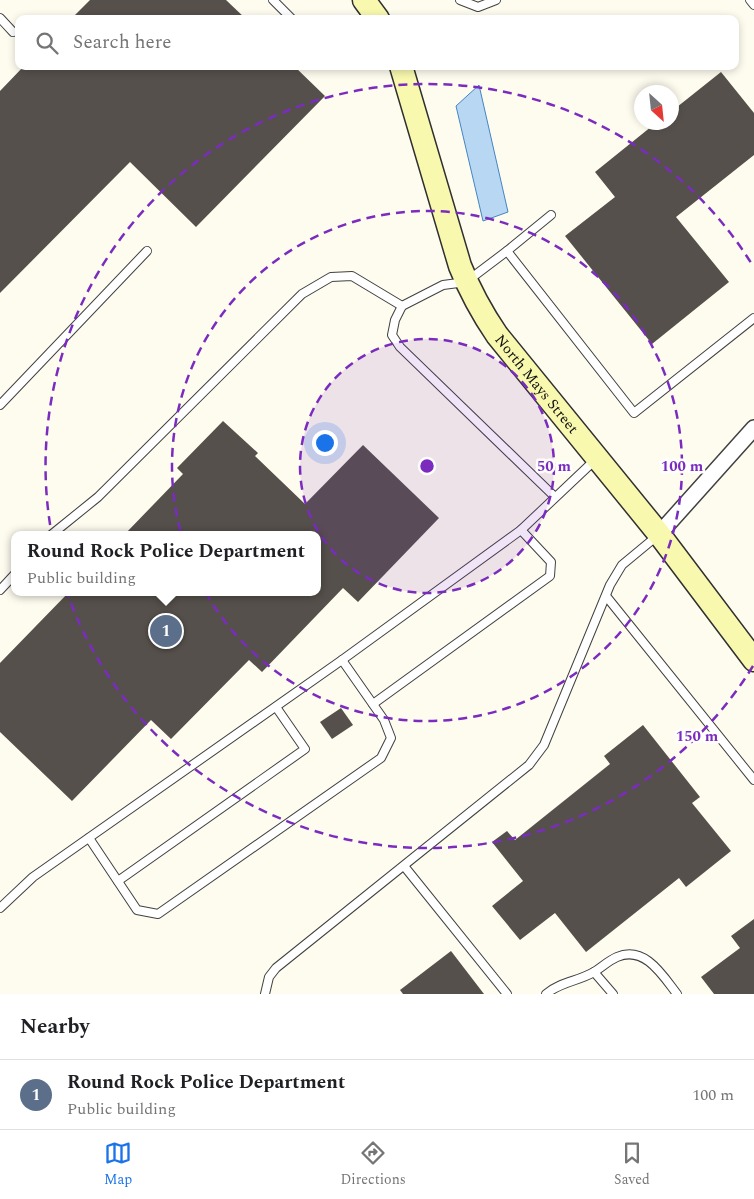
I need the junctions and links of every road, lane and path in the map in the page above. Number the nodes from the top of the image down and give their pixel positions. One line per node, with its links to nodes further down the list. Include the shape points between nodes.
1 (273, 0): 7 (lane)
2 (364, 0): 8 (main road)
3 (460, 0): 4 (lane, via 478,7)
4 (496, 0)
5 (750, 0): 6 (lane)
6 (754, 5)
7 (288, 15)
8 (375, 15)
9 (0, 18): 10 (lane)
10 (13, 32)
11 (402, 70): 15 (main road, North Mays Street)
12 (551, 215): 14 (lane)
13 (147, 251): 18 (lane)
14 (507, 251): 15 (lane); 17 (lane, via 634,413)
15 (466, 282): 16 (lane, via 443,285); 20 (main road, North Mays Street, via 497,335)
16 (402, 306): 21 (lane, via 392,335 400,347); 23 (lane, via 352,276 331,277 302,294 98,497)
17 (754, 318)
18 (0, 405)
19 (754, 428): 24 (street)
20 (596, 459): 21 (lane); 24 (main road, North Mays Street)
21 (555, 497): 22 (lane)
22 (521, 530): 28 (lane); 30 (lane, via 551,562 550,576)
23 (56, 531)
24 (658, 534): 27 (lane, via 622,565); 29 (main road, North Mays Street)
25 (11, 578): 26 (lane)
26 (0, 590)
27 (606, 596): 32 (lane); 34 (lane, via 544,745 529,765)
28 (342, 660): 30 (lane); 31 (lane)
29 (754, 660)
30 (373, 704): 35 (lane, via 391,738 381,758 158,914 137,910)
31 (276, 707): 33 (lane); 35 (lane, via 305,749)
32 (754, 780)
33 (89, 838): 35 (lane); 36 (lane, via 33,877)
34 (404, 866): 38 (lane, via 276,968 268,977); 39 (lane)
35 (118, 881)
36 (0, 908)
37 (594, 972): 40 (lane); 41 (lane); 42 (lane, via 619,956 632,954 654,965)
38 (265, 994)
39 (508, 994)
40 (546, 994)
41 (613, 994)
42 (677, 994)

